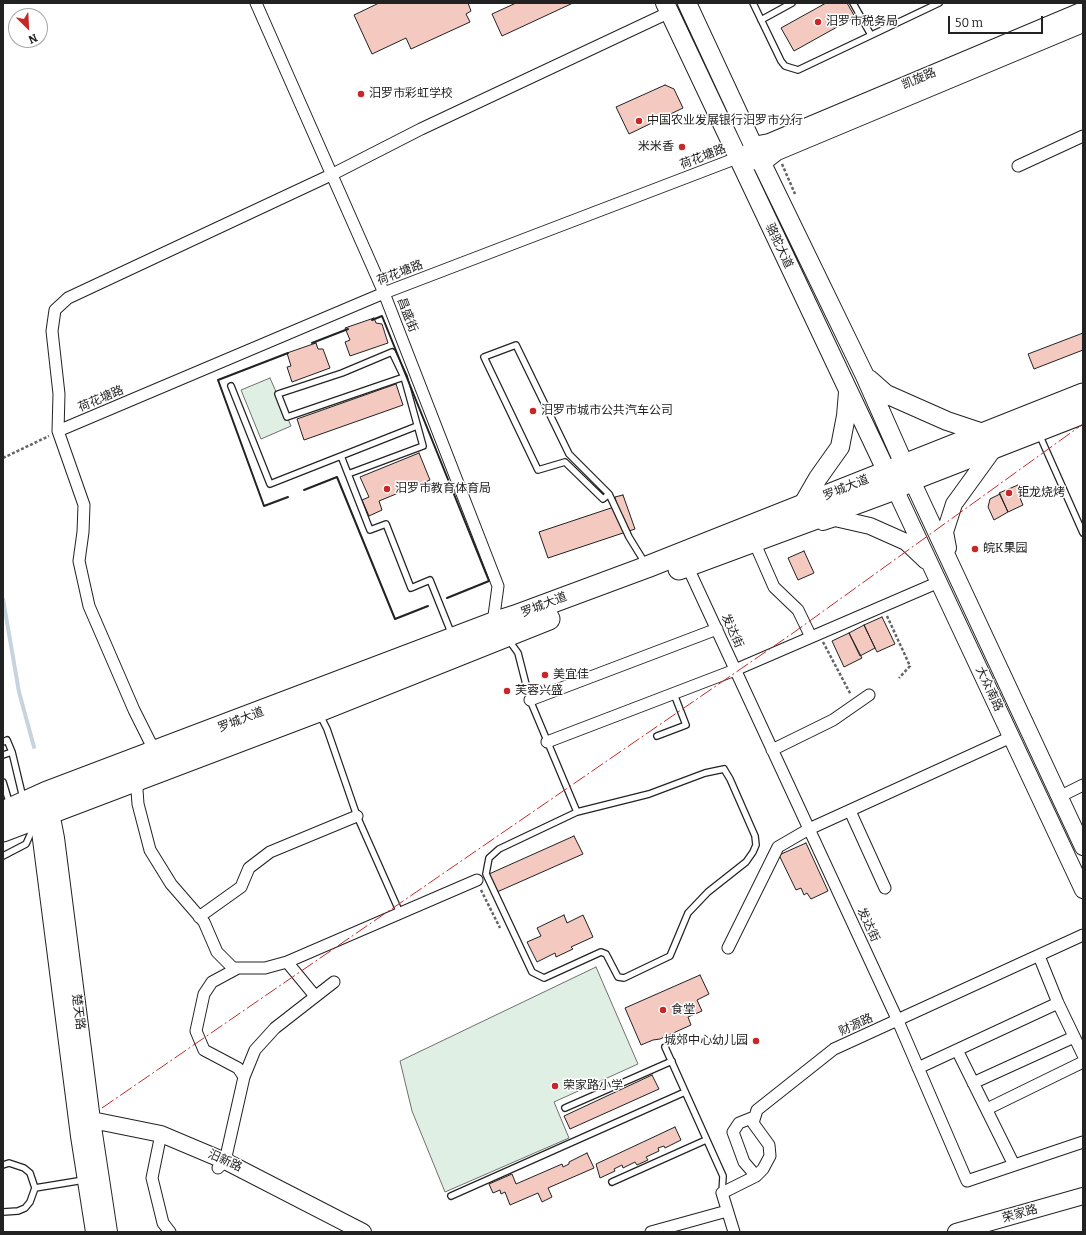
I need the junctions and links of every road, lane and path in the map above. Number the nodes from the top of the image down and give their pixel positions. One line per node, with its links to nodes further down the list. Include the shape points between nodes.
1 (256, 3): 17 (street, 昌盛街)
2 (689, 3): 13 (main road, 骆驼大道)
3 (753, 3): 9 (lane)
4 (792, 3): 9 (lane)
5 (853, 3): 11 (lane)
6 (939, 3): 11 (lane)
7 (668, 8): 14 (main road, 骆驼大道); 17 (street)
8 (1083, 10): 13 (main road, 凯旋路, via 777,139)
9 (761, 20): 11 (lane, via 781,61 785,66 798,70)
10 (1083, 24): 15 (main road, via 777,152)
11 (871, 35)
12 (1083, 136): 16 (street)
13 (753, 145): 14 (street, 荷花塘路); 15 (main road, 骆驼大道)
14 (737, 158): 15 (main road); 18 (street, 荷花塘路); 22 (main road, 骆驼大道)
15 (763, 162): 19 (main road, 骆驼大道)
16 (1018, 166)
17 (333, 174): 18 (street, 昌盛街); 26 (street, via 68,298 55,310 52,331 59,394)
18 (384, 293): 26 (street, 荷花塘路); 44 (street, 昌盛街, via 498,586)
19 (865, 376): 28 (main road, via 886,394); 32 (main road, 骆驼大道)
20 (404, 378): 20 (lane, via 392,352 342,373 278,394 287,417); 25 (lane)
21 (231, 386): 29 (lane, via 270,484)
22 (848, 391): 32 (main road, 骆驼大道); 34 (main road, via 840,447)
23 (1083, 394): 28 (highway, 罗城大道)
24 (1083, 414): 27 (highway, 罗城大道)
25 (417, 426): 29 (lane); 31 (lane, via 423,446)
26 (58, 431): 30 (path); 60 (street, via 84,505 79,561 89,606)
27 (1038, 431): 28 (highway, 罗城大道); 35 (lane)
28 (990, 440): 32 (highway, 罗城大道); 37 (main road, via 954,504 945,532)
29 (341, 456): 31 (lane)
30 (3, 458)
31 (348, 474): 46 (lane, via 370,530 386,524 411,588 430,580)
32 (899, 476): 34 (highway, 罗城大道); 37 (main road, 大众南路); 40 (highway, 罗城大道); 41 (main road, 大众南路)
33 (609, 494): 33 (lane, via 568,454 516,345 484,357 538,470 565,462 602,499); 38 (lane, via 629,537)
34 (803, 504): 38 (highway, 罗城大道)
35 (1083, 533)
36 (756, 546): 39 (main road); 41 (main road, via 835,518 870,526 906,542); 45 (street, via 774,587 798,610)
37 (950, 561): 65 (main road, 大众南路)
38 (647, 567): 44 (highway, 罗城大道, via 515,616)
39 (690, 572): 40 (main road); 43 (street, 发达街)
40 (668, 573): 44 (highway, 罗城大道, via 525,628)
41 (936, 575): 42 (street); 55 (main road, 大众南路)
42 (882, 606): 45 (street); 48 (path, via 910,666)
43 (717, 629): 47 (street, 发达街); 51 (street)
44 (500, 630): 46 (highway, 罗城大道); 51 (lane, via 518,653); 53 (highway, 罗城大道)
45 (815, 635): 47 (street); 52 (path)
46 (454, 639): 60 (highway, 罗城大道)
47 (735, 670): 49 (street); 58 (street, 发达街)
48 (899, 678)
49 (674, 694): 54 (lane, via 686,725); 57 (street)
50 (870, 695): 52 (street)
51 (530, 700): 57 (lane)
52 (856, 704): 58 (street, via 833,720)
53 (319, 711): 62 (highway, 罗城大道); 69 (lane)
54 (657, 736)
55 (1011, 737): 67 (street); 76 (main road, 大众南路)
56 (3, 742): 59 (lane, via 7,740)
57 (547, 742): 68 (lane)
58 (772, 750): 70 (street, 发达街)
59 (12, 752): 61 (lane); 66 (lane)
60 (155, 752): 66 (highway, 罗城大道)
61 (3, 755)
62 (139, 780): 66 (highway, 罗城大道); 78 (street, via 138,804 150,850 170,884)
63 (3, 782): 66 (lane)
64 (1083, 785): 65 (street)
65 (1059, 797): 72 (main road, 大众南路)
66 (30, 806): 71 (highway, 罗城大道); 73 (lane, via 26,844); 101 (main road, 楚天路)
67 (850, 811): 70 (street); 75 (street)
68 (578, 812): 68 (lane, via 649,794 705,773 724,769 755,836 756,845 746,862 708,892 688,913 670,956 624,978 618,977 606,954 601,952 544,978 532,972 513,928 502,911 486,874 489,858 499,849)
69 (357, 816): 77 (lane); 78 (street, via 270,852 249,868 241,887)
70 (809, 829): 80 (street, via 778,847); 87 (street, 发达街)
71 (3, 831)
72 (1083, 847)
73 (3, 856)
74 (477, 880): 77 (street)
75 (885, 888)
76 (1083, 890)
77 (400, 914): 82 (street)
78 (199, 917): 83 (street, via 204,922 218,952 233,968)
79 (1083, 935): 81 (street, 财源路)
80 (728, 948)
81 (1039, 956): 86 (street); 87 (street, 财源路)
82 (287, 962): 83 (street, via 265,968); 85 (street)
83 (238, 968): 95 (street, via 212,982 204,994 196,1031 204,1050 238,1068)
84 (334, 982): 85 (street)
85 (315, 996): 95 (street, via 275,1028 254,1050)
86 (1058, 1003): 88 (street); 90 (street)
87 (898, 1021): 94 (street, 发达街); 100 (street, 财源路, via 834,1049 757,1110)
88 (1074, 1037): 91 (street); 96 (street)
89 (666, 1047): 92 (lane)
90 (957, 1050): 94 (street); 96 (street)
91 (1083, 1055)
92 (672, 1061): 97 (lane); 98 (lane)
93 (1083, 1062): 99 (street)
94 (918, 1068): 107 (street, 发达街, via 968,1180)
95 (244, 1077): 106 (street)
96 (974, 1083): 99 (street)
97 (685, 1092): 103 (lane); 113 (lane)
98 (565, 1108)
99 (986, 1109): 107 (street)
100 (754, 1117): 108 (street, via 753,1123 769,1145 770,1156); 108 (street, via 739,1123 733,1132 744,1162)
101 (86, 1127): 102 (main road, 汨新路); 109 (main road, 楚天路)
102 (160, 1138): 106 (main road, 汨新路); 120 (street, via 152,1178 163,1223)
103 (706, 1140): 110 (lane); 112 (lane, via 723,1176)
104 (1083, 1142): 107 (street, 发达街)
105 (3, 1164): 111 (lane, via 17,1164 24,1168 30,1173)
106 (221, 1165): 121 (main road); 122 (main road, 汨新路)
107 (1014, 1165)
108 (756, 1176): 112 (street)
109 (93, 1179): 111 (lane); 118 (main road, 楚天路); 119 (main road, 楚天路)
110 (612, 1182)
111 (35, 1188): 117 (lane, via 25,1208)
112 (722, 1193): 116 (street)
113 (451, 1196)
114 (1083, 1196): 125 (main road, 荣家路)
115 (1083, 1204): 126 (main road, 荣家路)
116 (727, 1211): 123 (street); 124 (street)
117 (3, 1212)
118 (94, 1232)
119 (109, 1232)
120 (170, 1232)
121 (340, 1232)
122 (363, 1232)
123 (651, 1232)
124 (734, 1232)
125 (956, 1232)
126 (987, 1232)

